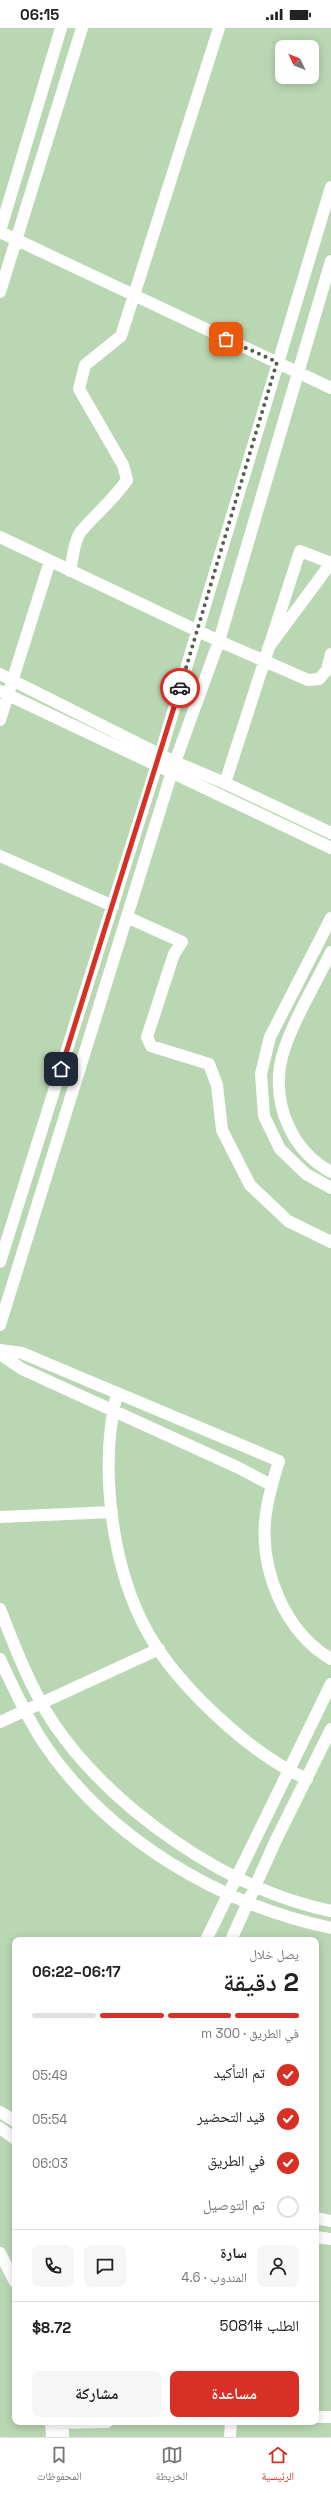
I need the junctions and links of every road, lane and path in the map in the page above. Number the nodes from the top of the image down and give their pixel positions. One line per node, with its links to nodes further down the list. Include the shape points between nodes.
1 (61, 28): 5 (street)
2 (82, 28): 6 (street)
3 (219, 28): 9 (street)
4 (331, 187): 10 (street)
5 (0, 232): 6 (street)
6 (17, 238): 8 (street); 9 (street)
7 (331, 261): 11 (street)
8 (0, 292)
9 (135, 296): 10 (street); 15 (street, via 121,336 85,365 79,389 123,465 127,480 115,498 82,529)
10 (277, 362): 11 (street); 16 (street)
11 (297, 372): 12 (street); 17 (street)
12 (331, 388)
13 (0, 537): 14 (street)
14 (50, 561): 15 (street); 22 (street)
15 (70, 570): 16 (street)
16 (198, 630): 17 (street); 25 (street)
17 (219, 641): 20 (street); 26 (street)
18 (268, 648): 18 (street, via 313,587 331,563 300,551); 20 (street)
19 (331, 654): 20 (street, via 327,670 319,679 308,680)
20 (264, 660): 27 (street)
21 (0, 674): 22 (street)
22 (12, 680): 23 (street); 25 (street)
23 (4, 693): 24 (street); 25 (street)
24 (0, 720)
25 (159, 761): 26 (street); 31 (street)
26 (173, 768): 27 (street); 29 (street); 32 (street)
27 (225, 783): 28 (street)
28 (331, 833)
29 (331, 848)
30 (0, 856): 31 (street)
31 (113, 906): 38 (street)
32 (127, 917): 37 (street, via 182,942 174,954 147,1037 150,1046 209,1064 217,1085 222,1130 250,1185 288,1221); 39 (street)
33 (331, 918): 36 (street, via 270,1037 261,1074 264,1116 280,1149 306,1174)
34 (331, 952): 35 (street, via 294,1026 280,1066 279,1097 288,1129 306,1154)
35 (331, 1172)
36 (331, 1188)
37 (331, 1242)
38 (0, 1262)
39 (0, 1325)
40 (0, 1350): 42 (street, via 22,1353)
41 (0, 1354): 43 (street, via 22,1369)
42 (117, 1393): 43 (street); 44 (street, via 278,1461)
43 (113, 1411): 44 (street); 45 (street, via 109,1472)
44 (271, 1485): 50 (street, via 265,1521 267,1564 276,1594 292,1622 314,1648)
45 (112, 1512): 46 (street); 48 (street, via 127,1585 148,1632)
46 (0, 1517)
47 (0, 1610): 52 (street)
48 (159, 1649): 52 (street); 56 (street, via 170,1666 230,1728)
49 (0, 1659): 53 (street)
50 (331, 1659)
51 (331, 1684): 56 (street)
52 (42, 1703): 53 (street); 58 (street, via 54,1724 82,1760 142,1818 190,1852)
53 (25, 1711): 54 (street); 60 (street, via 44,1743 100,1807 149,1848)
54 (0, 1722)
55 (331, 1729): 57 (street)
56 (288, 1770): 57 (street); 58 (street)
57 (307, 1778): 59 (street)
58 (236, 1876): 59 (street); 60 (street)
59 (256, 1885): 61 (street); 62 (street, via 308,1906)
60 (227, 1895): 61 (street); 64 (street)
61 (248, 1902): 63 (street, via 300,1921); 65 (street)
62 (331, 1911)
63 (331, 1928)
64 (207, 1937)
65 (232, 1937)
66 (0, 2112): 67 (street)
67 (12, 2120)
68 (0, 2128): 69 (street)
69 (12, 2137)
70 (319, 2219): 71 (street)
71 (331, 2221)
72 (319, 2237): 73 (street)
73 (331, 2239)
74 (0, 2253): 75 (street)
75 (12, 2276)
76 (319, 2417): 77 (street)
77 (331, 2417)
78 (56, 2425): 81 (street)
79 (58, 2425): 82 (street)
80 (231, 2425): 83 (street)
81 (52, 2437)
82 (63, 2437)
83 (230, 2437)

